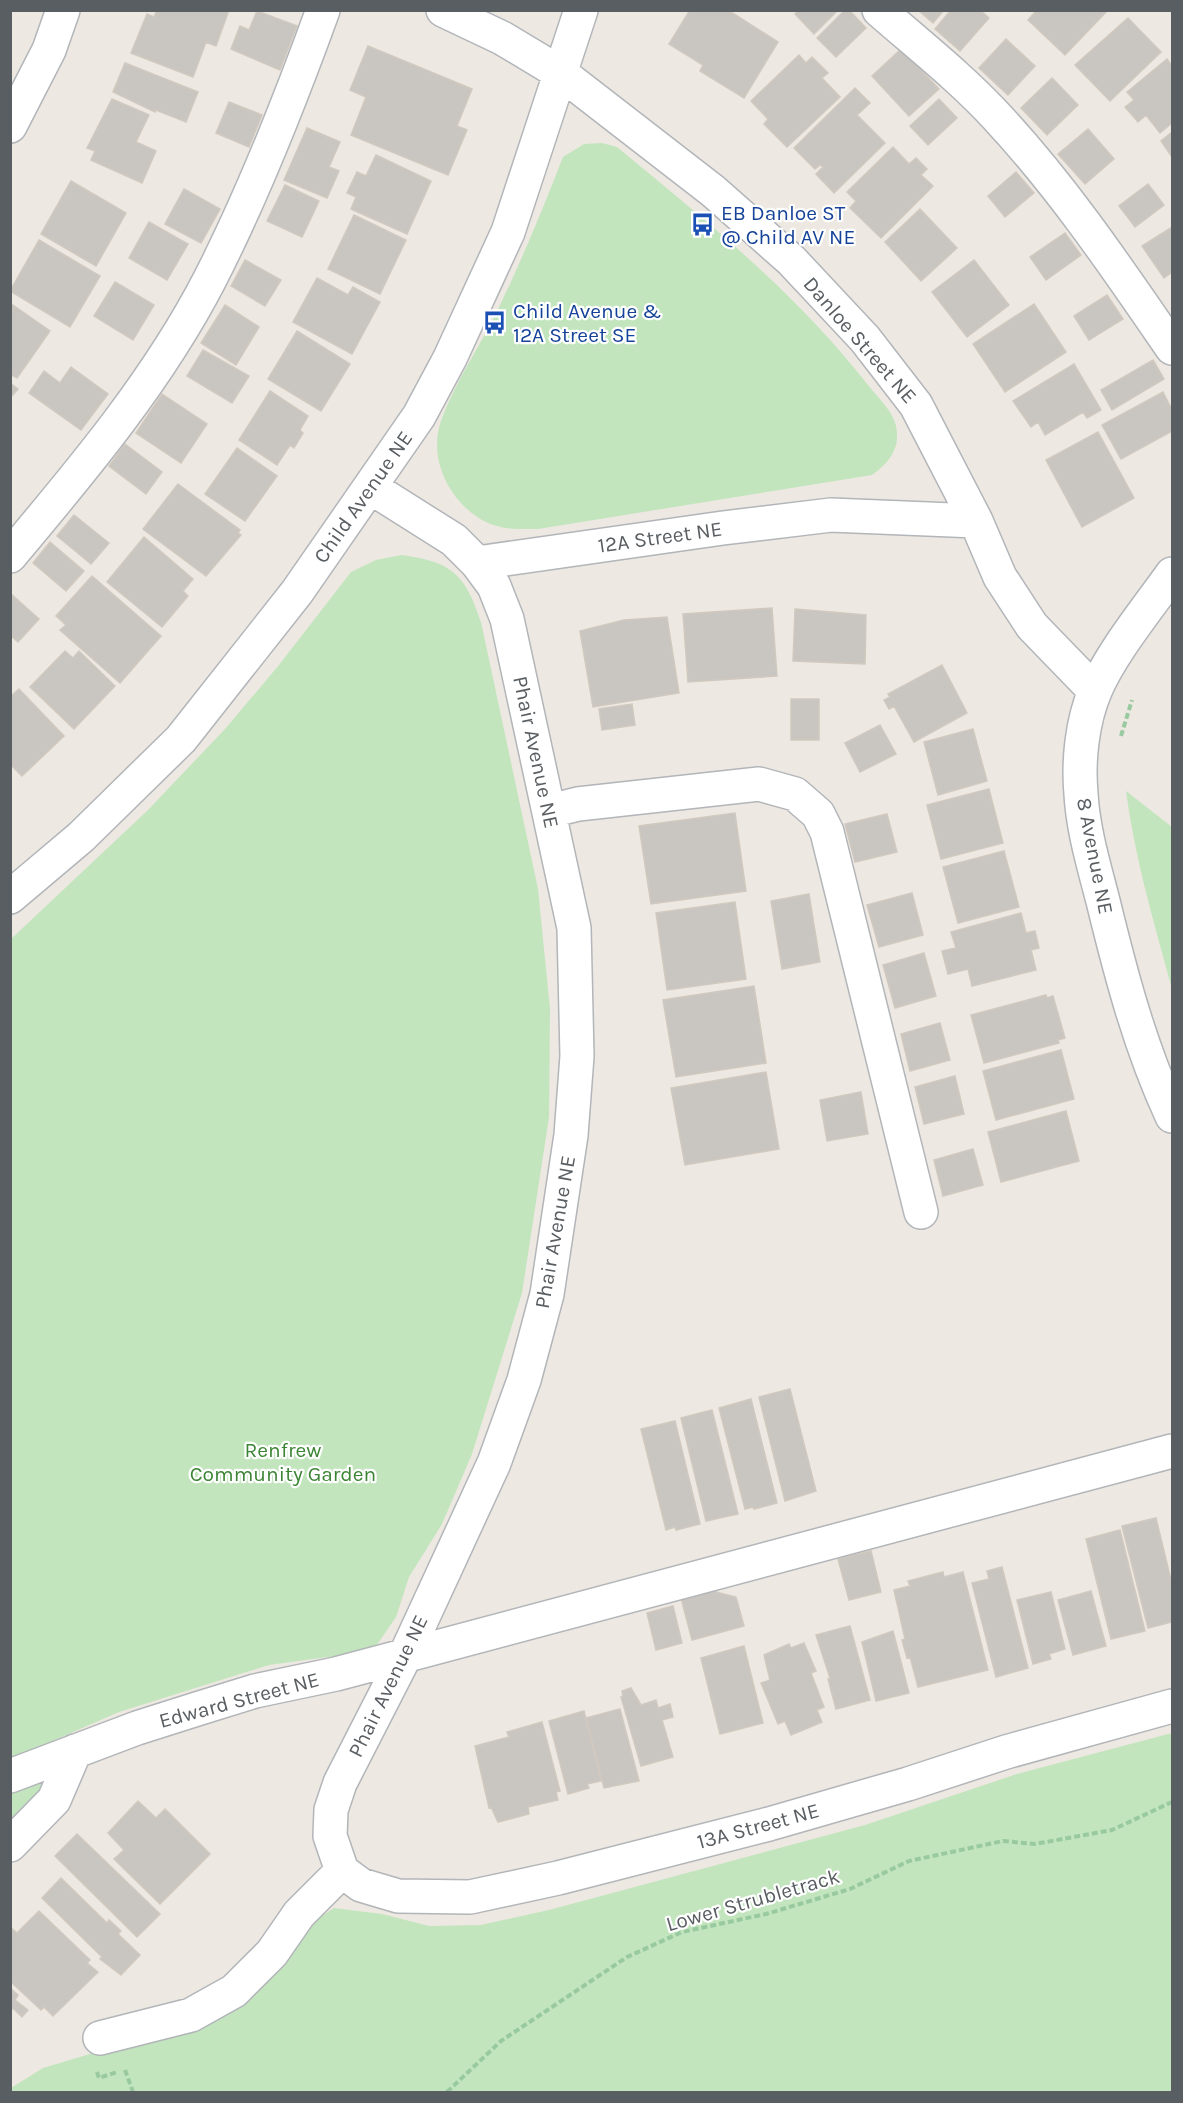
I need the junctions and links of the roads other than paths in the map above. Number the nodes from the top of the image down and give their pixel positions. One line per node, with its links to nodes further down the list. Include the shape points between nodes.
1 (63, 10): 7 (street, via 49,50)
2 (323, 10): 11 (street, via 265,158 209,280 155,371 83,469)
3 (443, 10): 6 (street, Danloe Street NE, via 502,38)
4 (581, 10): 6 (street, Child Avenue NE)
5 (879, 10): 8 (street, via 996,116 1081,216)
6 (562, 74): 9 (street, Child Avenue NE, via 508,232 450,358 419,416); 10 (street, Danloe Street NE, via 713,191 791,260 865,339 916,405)
7 (10, 126)
8 (1173, 348)
9 (370, 486): 12 (street, via 454,540); 16 (street, Child Avenue NE, via 297,592 181,739 81,837)
10 (976, 521): 12 (street, 12A Street NE, via 831,515); 14 (street, Danloe Street NE, via 1000,577 1032,626)
11 (10, 556)
12 (477, 563): 15 (street, Phair Avenue NE, via 494,586 507,619)
13 (1173, 574): 14 (street, 8 Avenue NE, via 1134,627)
14 (1095, 691): 17 (street, 8 Avenue NE, via 1082,740 1081,794 1126,1000)
15 (550, 811): 18 (street, via 578,804 759,784 795,794 818,814 827,832); 20 (street, Phair Avenue NE, via 574,928 578,1056 571,1136 547,1294 524,1380 494,1463)
16 (10, 897)
17 (1173, 1116)
18 (921, 1212)
19 (1173, 1451): 20 (street, Edward Street NE)
20 (405, 1656): 22 (street, Edward Street NE, via 255,1691); 25 (street, Phair Avenue NE, via 340,1783 331,1810 330,1836)
21 (1173, 1706): 25 (street, 13A Street NE, via 769,1824 470,1897 398,1896 361,1885)
22 (75, 1751): 23 (street, Edward Street NE); 24 (street, via 54,1800)
23 (10, 1776)
24 (10, 1845)
25 (342, 1871): 26 (street, via 299,1914 272,1953 234,1990 191,2015)
26 (100, 2038)

